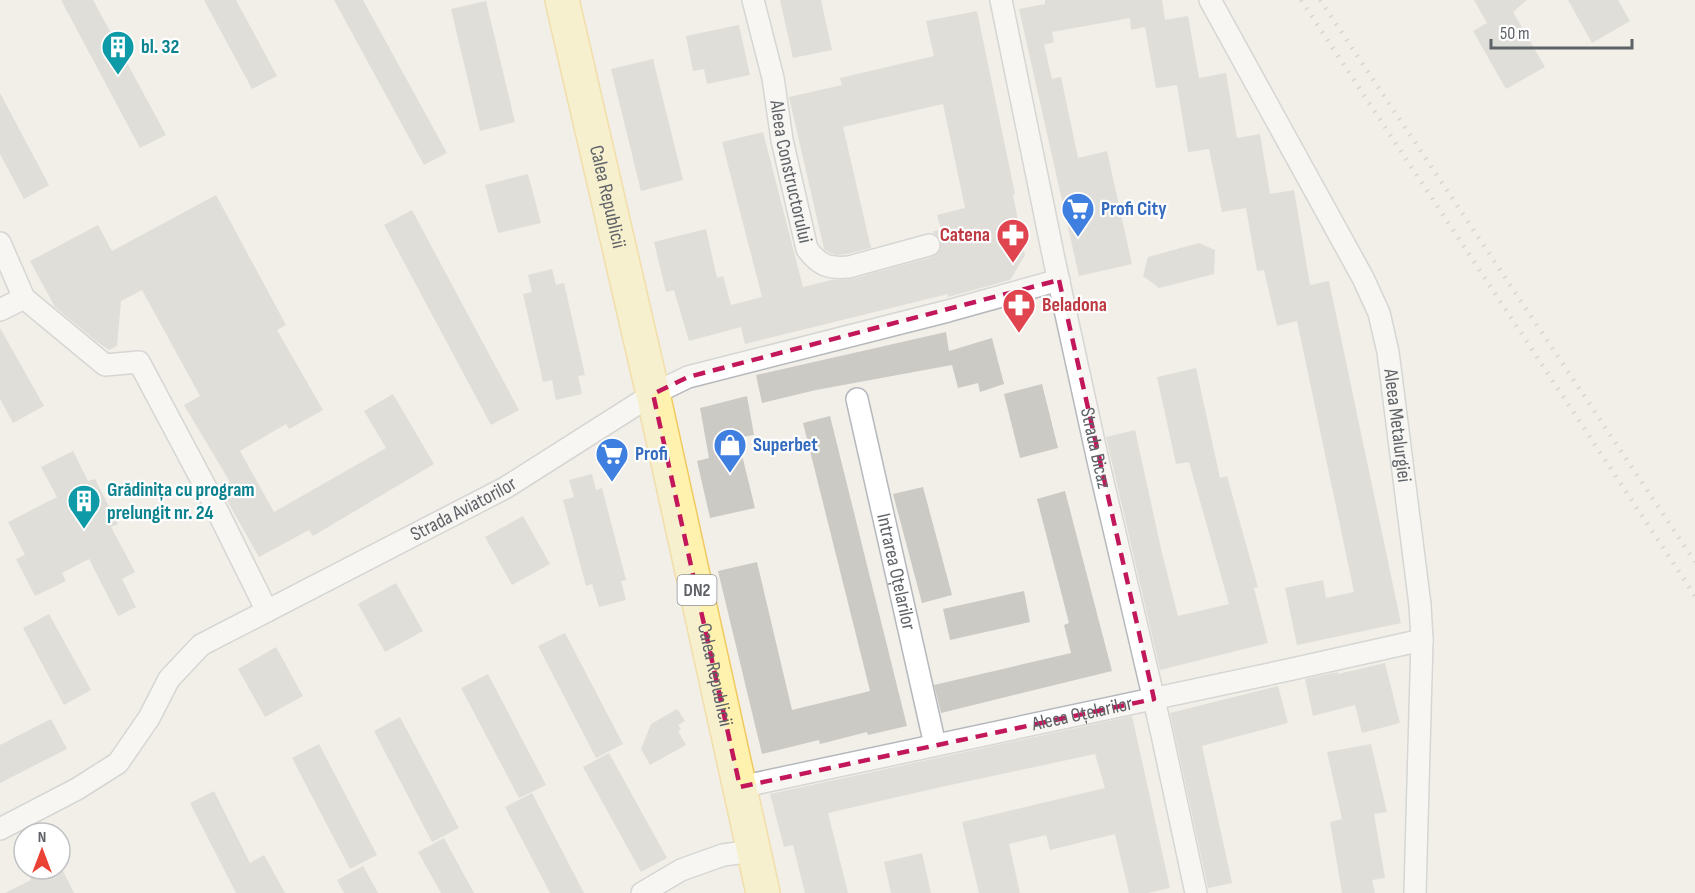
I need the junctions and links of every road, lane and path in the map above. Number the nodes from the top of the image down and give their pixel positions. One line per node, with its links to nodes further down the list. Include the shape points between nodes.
1 (562, 0): 10 (main road, Calea Republicii / DN2)
2 (753, 0): 6 (street, Aleea Constructorului, via 773,78 807,249 816,261 837,268)
3 (1001, 0): 7 (street, Strada Bicaz)
4 (1210, 0): 13 (street, Aleea Metalurgiei, via 1379,313 1396,407)
5 (0, 243): 8 (street)
6 (929, 245)
7 (1059, 280): 10 (street, via 688,377); 14 (street, Strada Bicaz)
8 (24, 298): 9 (street); 12 (street, via 105,364 140,362)
9 (0, 310)
10 (653, 394): 12 (street, Strada Aviatorilor, via 505,488); 16 (main road, Calea Republicii / DN2)
11 (857, 399): 15 (street, Intrarea Oțelarilor)
12 (267, 611): 17 (street, Strada Aviatorilor, via 201,645 169,679 118,764)
13 (1422, 640): 14 (street, Aleea Oțelarilor); 22 (street, Aleea Metalurgiei)
14 (1154, 699): 15 (street, Aleea Oțelarilor); 21 (street, Strada Bicaz)
15 (935, 745): 16 (street, Aleea Oțelarilor)
16 (740, 787): 18 (main road, Calea Republicii / DN2)
17 (0, 829)
18 (753, 851): 19 (street, via 723,855 681,870); 20 (main road, Calea Republicii / DN2)
19 (647, 892)
20 (763, 893)
21 (1196, 893)
22 (1415, 893)

